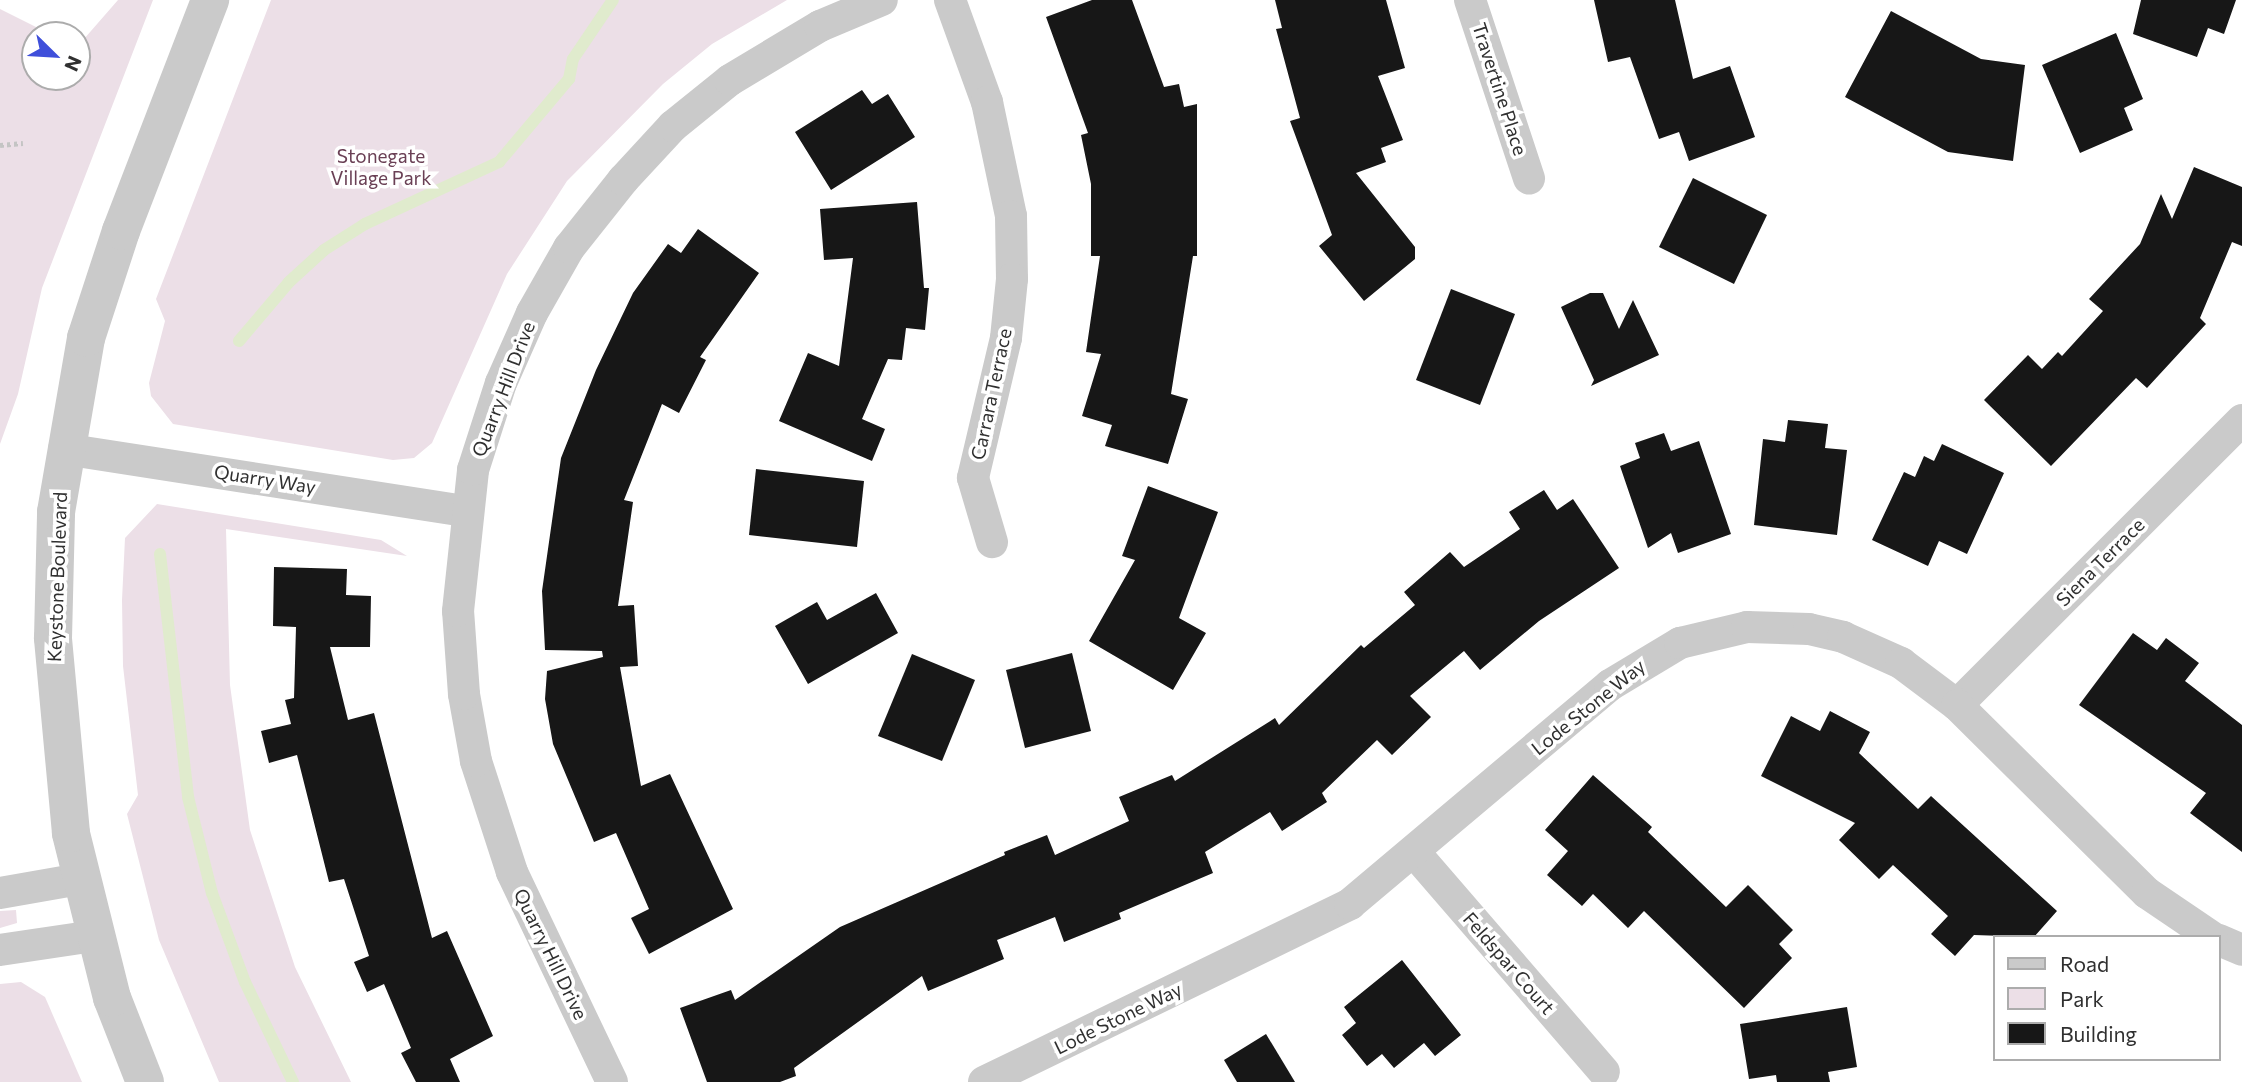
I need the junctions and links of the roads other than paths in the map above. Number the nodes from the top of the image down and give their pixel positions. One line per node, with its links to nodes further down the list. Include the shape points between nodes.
1 (210, 0): 7 (street, Keystone Boulevard, via 102,284)
2 (882, 0): 8 (street, Quarry Hill Drive, via 820,26 730,80 673,126 597,209 552,275 515,350 473,470)
3 (950, 0): 9 (street, Carrara Terrace, via 987,102 1011,216 1012,279 1006,338 973,478)
4 (1470, 0): 5 (street, Travertine Place)
5 (1529, 178)
6 (2242, 420): 10 (street, Siena Terrace)
7 (64, 449): 8 (street, Quarry Way); 12 (street, Keystone Boulevard, via 56,512 53,638 65,786)
8 (466, 511): 21 (street, Quarry Hill Drive, via 459,650 483,791 512,872)
9 (992, 542)
10 (1957, 705): 11 (street, Lode Stone Way, via 1901,663 1843,637 1777,627 1714,633 1648,658 1610,685); 14 (street, Lode Stone Way, via 2147,893)
11 (1415, 853): 19 (street, Feldspar Court); 22 (street, Lode Stone Way, via 1350,904 1314,924)
12 (80, 879): 13 (street); 15 (street, Keystone Boulevard)
13 (0, 892)
14 (2208, 935)
15 (94, 936): 17 (street); 20 (street, Keystone Boulevard)
16 (2221, 941): 18 (street)
17 (0, 950)
18 (2242, 950)
19 (1604, 1072)
20 (145, 1082)
21 (612, 1082)
22 (984, 1082)

